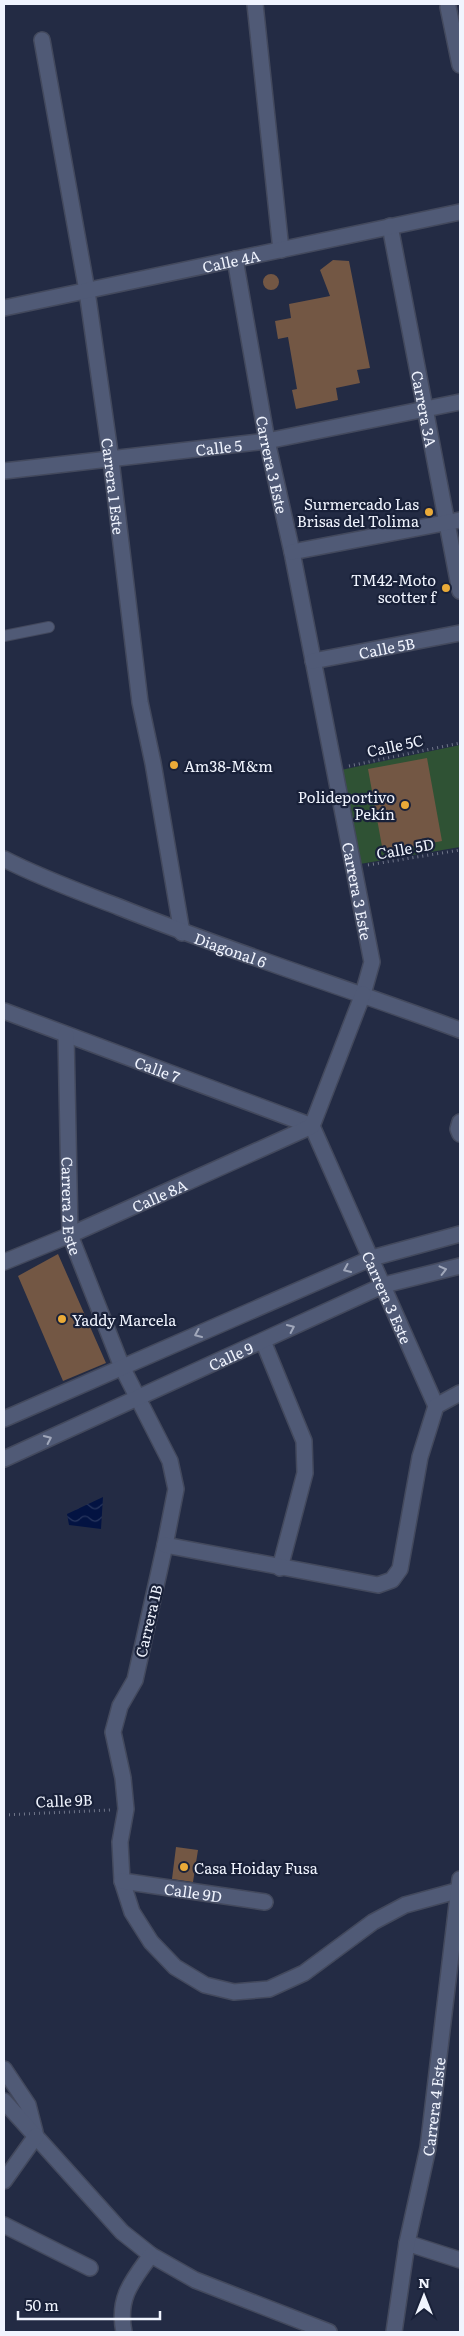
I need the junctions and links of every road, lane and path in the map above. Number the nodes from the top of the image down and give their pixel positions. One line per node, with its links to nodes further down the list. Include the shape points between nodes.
1 (255, 4): 7 (street)
2 (448, 7): 4 (street)
3 (42, 40): 9 (street, Carrera 1 Este)
4 (460, 65)
5 (460, 212): 6 (street, Calle 4A)
6 (390, 226): 7 (street, Calle 4A); 12 (street, Carrera 3A)
7 (281, 250): 8 (street, Calle 4A)
8 (235, 259): 9 (street, Calle 4A); 13 (street, Carrera 3 Este)
9 (87, 290): 10 (street, Calle 4A); 14 (street, Carrera 1 Este)
10 (4, 308)
11 (460, 402): 12 (street, Calle 5)
12 (426, 410): 13 (street, Calle 5); 16 (street, Carrera 3A)
13 (267, 441): 14 (street, Calle 5); 17 (street, Carrera 3 Este)
14 (111, 460): 15 (street, Calle 5); 28 (street, Carrera 1 Este, via 140,702 154,763)
15 (4, 471)
16 (454, 521): 17 (street); 18 (street, Carrera 3A)
17 (292, 552): 22 (street, Carrera 3 Este)
18 (460, 591)
19 (49, 627): 21 (lane)
20 (460, 634): 22 (street, Calle 5B)
21 (4, 636)
22 (313, 661): 24 (street, Carrera 3 Este)
23 (460, 743): 24 (path, Calle 5C)
24 (334, 770): 27 (street, Carrera 3 Este)
25 (460, 850): 27 (path, Calle 5D)
26 (4, 859): 28 (street, Diagonal 6, via 29,872)
27 (353, 868): 29 (street, Carrera 3 Este, via 372,962)
28 (182, 932): 29 (street, Diagonal 6)
29 (363, 994): 31 (street, Diagonal 6); 34 (street, Carrera 3 Este)
30 (4, 1011): 32 (street, Calle 7)
31 (460, 1030)
32 (66, 1035): 34 (street, Calle 7); 37 (street, Carrera 2 Este)
33 (460, 1122): 35 (street)
34 (312, 1126): 37 (street, Calle 8A); 38 (street, Carrera 3 Este)
35 (460, 1134)
36 (460, 1234): 38 (street)
37 (70, 1235): 39 (street, Calle 8A); 43 (street, Carrera 2 Este)
38 (372, 1258): 41 (street, Carrera 3 Este); 43 (street, one-way to 43)
39 (4, 1262)
40 (460, 1266): 41 (street, Calle 9, one-way to 40)
41 (384, 1285): 42 (street, Calle 9, one-way to 41); 46 (street, Carrera 3 Este)
42 (263, 1341): 45 (street, Calle 9); 50 (street, via 304,1441 305,1473)
43 (122, 1367): 45 (street, Carrera 1B); 47 (street)
44 (460, 1393): 46 (street)
45 (136, 1399): 48 (street, Calle 9, one-way to 45); 49 (street, Carrera 1B, via 170,1461 176,1489)
46 (436, 1406): 50 (street, via 420,1457 400,1569 392,1580 378,1584)
47 (4, 1419)
48 (4, 1459)
49 (166, 1545): 50 (street); 51 (street, Carrera 1B, via 135,1680 120,1706 113,1732)
50 (280, 1568)
51 (126, 1809): 52 (path, Calle 9B); 53 (street, Carrera 1B, via 120,1842)
52 (4, 1815)
53 (122, 1881): 54 (street, Carrera 1B, via 132,1912 151,1942 175,1968 205,1985 234,1992 269,1988 304,1973 373,1922 405,1905); 55 (street, Calle 9D)
54 (460, 1887): 61 (street, Carrera 4 Este, via 428,2148)
55 (265, 1902)
56 (4, 2069): 58 (street, via 28,2105)
57 (4, 2101): 58 (street)
58 (36, 2136): 59 (street); 62 (street, via 122,2232)
59 (4, 2181)
60 (4, 2225): 64 (street)
61 (407, 2243): 63 (street); 67 (street, Carrera 4 Este)
62 (151, 2254): 65 (street, via 128,2287 121,2317); 66 (street, via 195,2280)
63 (460, 2260)
64 (90, 2268)
65 (124, 2332)
66 (329, 2332)
67 (394, 2332)

